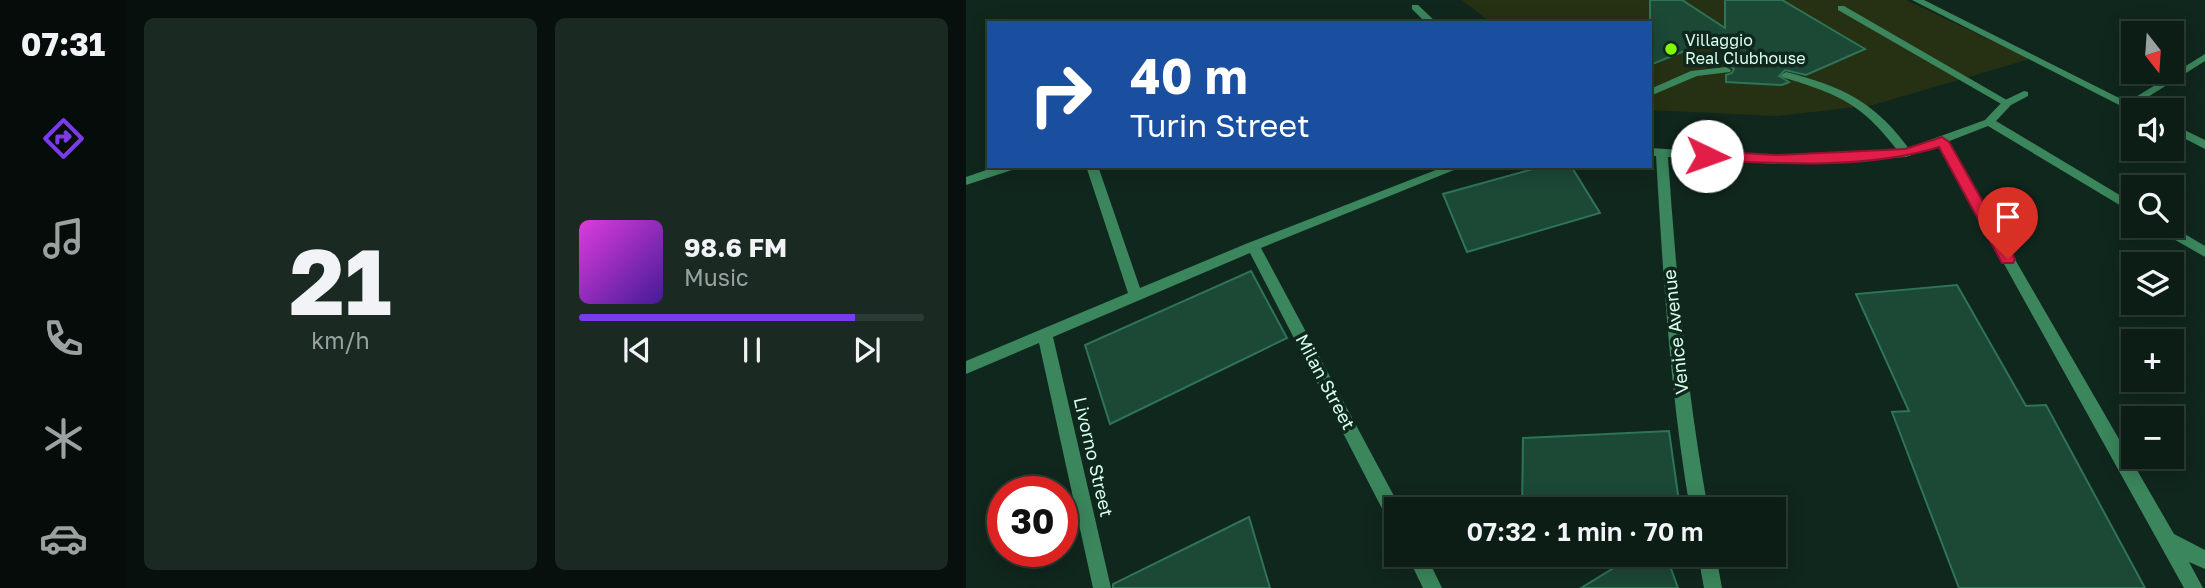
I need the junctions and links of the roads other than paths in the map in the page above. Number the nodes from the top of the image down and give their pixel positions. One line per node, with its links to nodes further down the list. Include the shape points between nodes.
1 (1917, 0): 11 (street)
2 (1415, 7): 4 (street)
3 (1841, 8): 12 (street)
4 (1430, 21)
5 (2205, 57): 10 (street)
6 (1726, 70): 8 (street, via 1695,74)
7 (1786, 75): 18 (street, via 1861,102)
8 (1652, 92)
9 (2024, 94): 12 (street)
10 (2147, 98)
11 (2121, 102)
12 (2007, 103): 13 (street)
13 (1989, 122): 15 (street); 23 (street)
14 (2184, 134): 16 (street)
15 (1942, 142): 18 (street); 32 (street)
16 (2205, 145)
17 (1656, 152): 18 (street, via 1776,160); 31 (street, Venice Avenue)
18 (1906, 153)
19 (1005, 168): 22 (street)
20 (1094, 168): 27 (street)
21 (1453, 168): 25 (street)
22 (966, 181)
23 (2121, 202)
24 (2181, 238): 26 (street)
25 (1253, 246): 27 (street); 30 (street, Milan Street)
26 (2205, 252)
27 (1136, 296): 28 (street)
28 (1045, 335): 29 (street); 36 (street, Livorno Street)
29 (966, 368)
30 (1385, 497)
31 (1697, 497)
32 (2165, 540): 33 (street); 39 (street)
33 (2205, 560)
34 (1422, 567): 37 (street)
35 (1709, 567): 38 (street)
36 (1102, 588)
37 (1433, 588)
38 (1713, 588)
39 (2194, 588)

